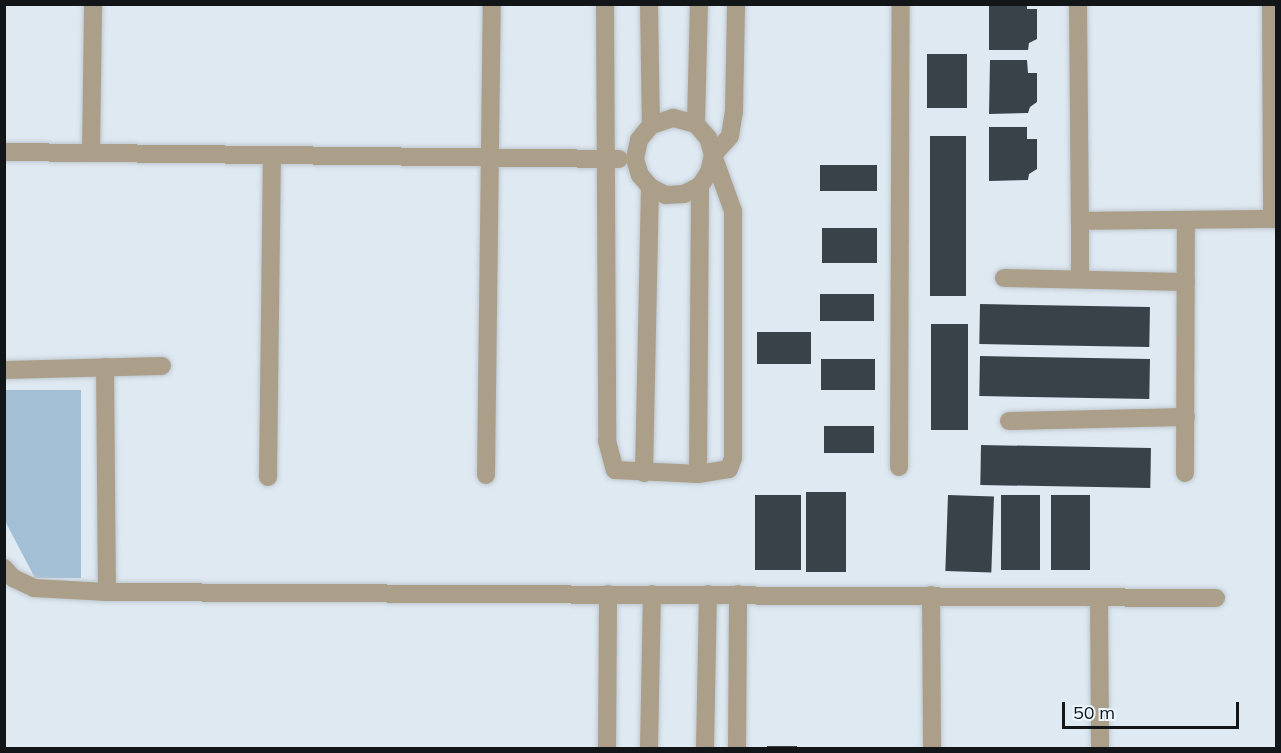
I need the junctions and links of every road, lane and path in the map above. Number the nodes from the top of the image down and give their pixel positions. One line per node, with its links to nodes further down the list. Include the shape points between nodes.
1 (93, 4): 13 (street)
2 (492, 4): 16 (street)
3 (605, 4): 17 (street)
4 (649, 4): 11 (street)
5 (699, 4): 10 (street)
6 (736, 4): 15 (street, via 734,112 730,136)
7 (901, 4): 32 (street)
8 (1078, 4): 23 (street)
9 (1271, 4): 21 (street)
10 (696, 124): 11 (street, via 673,118); 15 (street, via 708,138)
11 (651, 125): 18 (street, via 639,140)
12 (4, 152): 13 (street)
13 (91, 153): 14 (street)
14 (272, 155): 16 (street); 37 (street)
15 (713, 155): 19 (street, via 710,172); 35 (street, via 733,211 733,458 729,469)
16 (490, 156): 17 (street); 36 (street)
17 (609, 158): 18 (street); 33 (street, via 607,441 615,470)
18 (635, 159): 20 (street, via 640,175)
19 (700, 186): 20 (street, via 684,194 666,195); 35 (street)
20 (650, 187): 33 (street)
21 (1274, 219): 22 (street)
22 (1186, 220): 23 (street); 26 (street)
23 (1080, 221): 25 (street)
24 (1004, 278): 25 (street)
25 (1080, 279): 26 (street)
26 (1186, 282): 30 (street)
27 (162, 366): 28 (street)
28 (105, 367): 29 (street); 39 (street)
29 (4, 370)
30 (1186, 417): 31 (street); 34 (street)
31 (1009, 421)
32 (899, 467)
33 (644, 473): 35 (street)
34 (1185, 473)
35 (698, 474)
36 (486, 476)
37 (268, 477)
38 (4, 568): 39 (street, via 13,578 34,588)
39 (107, 592): 40 (street)
40 (608, 594): 41 (street); 47 (street)
41 (652, 594): 42 (street); 48 (street)
42 (708, 594): 43 (street); 49 (street)
43 (738, 594): 44 (street); 50 (street)
44 (931, 595): 45 (street); 51 (street)
45 (1099, 597): 46 (street); 52 (street)
46 (1216, 598)
47 (607, 748)
48 (649, 748)
49 (705, 748)
50 (737, 748)
51 (932, 748)
52 (1100, 748)

